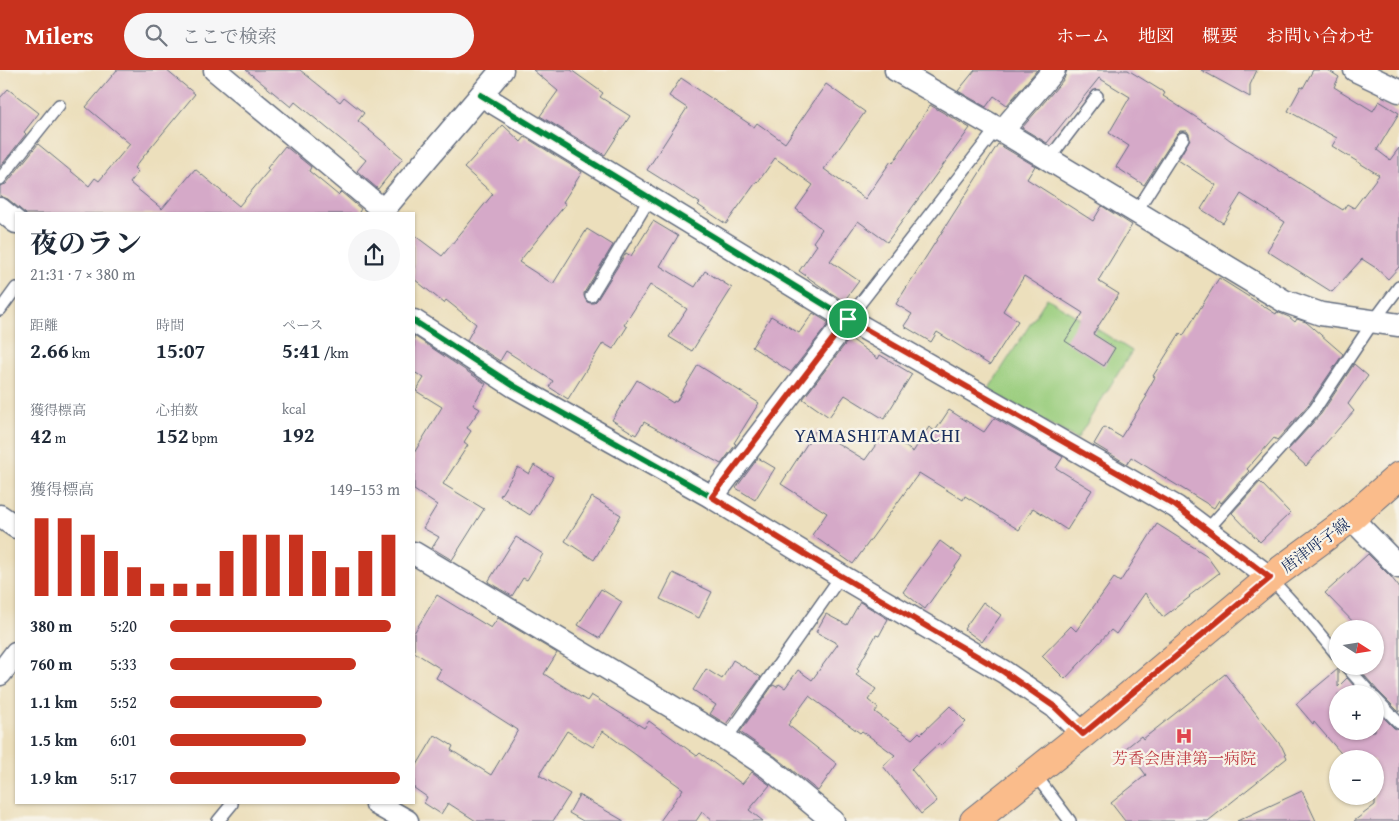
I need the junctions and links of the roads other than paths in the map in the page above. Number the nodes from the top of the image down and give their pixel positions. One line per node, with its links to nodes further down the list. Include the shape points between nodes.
1 (214, 70): 16 (street)
2 (502, 70): 7 (street)
3 (896, 70): 10 (street)
4 (1054, 70): 10 (street)
5 (1355, 70): 6 (street)
6 (1399, 91)
7 (481, 96): 14 (street); 16 (street)
8 (1097, 96): 12 (lane)
9 (59, 105): 13 (lane)
10 (1002, 131): 12 (street); 23 (lane, via 990,137)
11 (1183, 138): 17 (lane)
12 (1049, 159): 17 (street)
13 (0, 179)
14 (650, 198): 21 (lane); 23 (street)
15 (0, 209): 18 (street)
16 (382, 212)
17 (1136, 212): 25 (street, via 1284,301 1321,314)
18 (15, 221)
19 (1399, 287): 25 (lane)
20 (15, 289): 22 (lane)
21 (591, 296)
22 (0, 310)
23 (848, 319): 28 (street); 32 (street, via 1176,506)
24 (415, 322): 28 (street, via 514,386)
25 (1373, 322): 26 (street); 32 (lane, via 1315,408)
26 (1399, 325)
27 (1399, 476): 30 (main road, 唐津呼子線)
28 (712, 497): 35 (street)
29 (0, 516): 31 (street)
30 (1351, 518): 34 (street); 36 (main road, 唐津呼子線)
31 (15, 526)
32 (1206, 530): 36 (street)
33 (415, 554): 45 (street)
34 (1399, 567)
35 (841, 576): 44 (street, via 1004,672 1055,707); 45 (lane)
36 (1270, 578): 37 (lane); 44 (main road, 唐津呼子線)
37 (1329, 645)
38 (15, 654): 39 (street)
39 (0, 674)
40 (1354, 675): 41 (lane)
41 (1363, 685)
42 (1384, 707): 43 (lane)
43 (1399, 723)
44 (1083, 734): 46 (main road, 唐津呼子線)
45 (726, 739): 51 (street, via 768,767)
46 (1034, 773): 52 (main road, 唐津呼子線); 53 (lane)
47 (232, 804): 49 (lane)
48 (378, 804): 50 (street)
49 (218, 821)
50 (407, 821)
51 (833, 821)
52 (974, 821)
53 (1070, 821)

